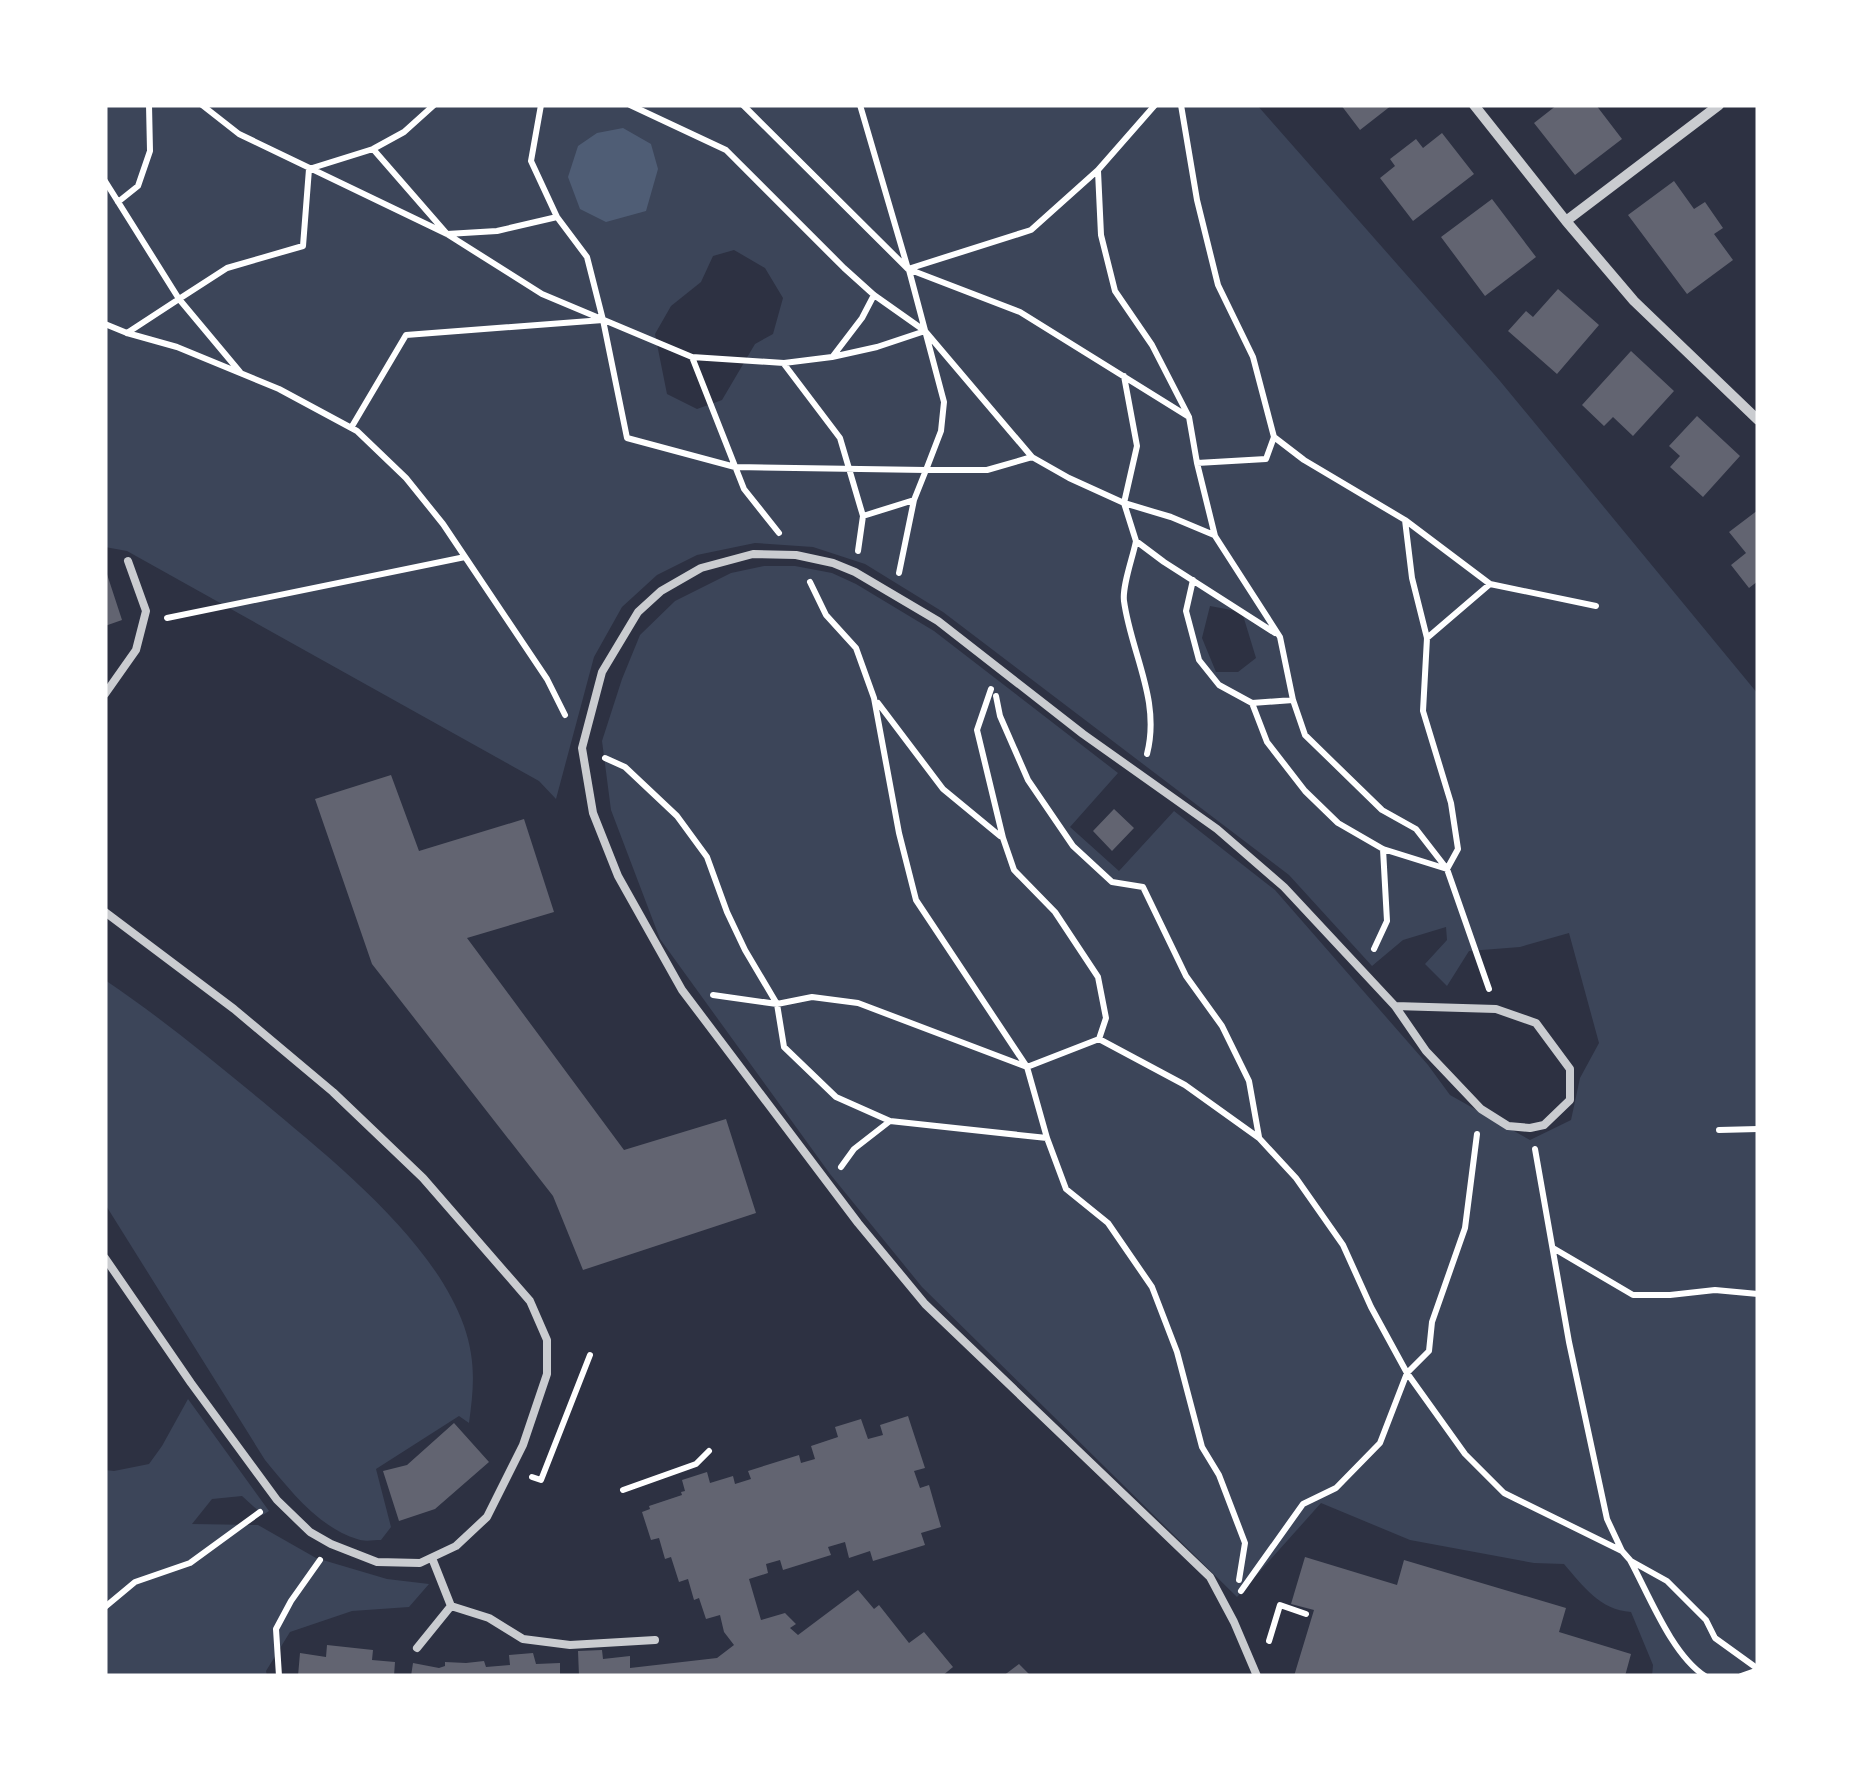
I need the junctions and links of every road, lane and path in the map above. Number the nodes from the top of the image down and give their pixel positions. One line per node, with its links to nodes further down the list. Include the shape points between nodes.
1 (149, 105): 16 (path, via 150,151 138,186)
2 (202, 105): 13 (path, via 239,134)
3 (434, 105): 12 (path)
4 (541, 105): 17 (path, via 531,161)
5 (630, 105): 21 (path, via 726,150)
6 (743, 105): 20 (path)
7 (860, 105): 20 (path)
8 (1155, 105): 14 (path)
9 (1182, 105): 35 (path, via 1218,285 1253,358)
10 (1474, 105): 18 (street)
11 (1719, 105): 18 (street)
12 (373, 149): 13 (path); 19 (path)
13 (309, 168): 19 (path); 22 (path, via 303,246 227,268)
14 (1098, 170): 20 (path, via 1031,230); 32 (path, via 1101,235 1114,290)
15 (105, 182): 16 (path)
16 (118, 202): 22 (path)
17 (557, 217): 19 (path); 23 (path, via 587,256)
18 (1566, 220): 33 (street, via 1634,301)
19 (448, 234): 23 (path, via 542,294)
20 (908, 269): 25 (path); 31 (path, via 1020,312)
21 (874, 295): 25 (path); 28 (path)
22 (179, 299): 26 (path); 30 (path)
23 (603, 320): 27 (path); 34 (path, via 406,335); 38 (path, via 626,438)
24 (105, 324): 26 (path)
25 (926, 332): 28 (path); 36 (path); 40 (path, via 944,402)
26 (127, 333): 30 (path)
27 (692, 356): 29 (path); 38 (path)
28 (832, 357): 29 (path)
29 (784, 363): 39 (path, via 840,438)
30 (241, 373): 34 (path)
31 (1124, 376): 32 (path); 42 (path, via 1137,446)
32 (1190, 416): 37 (path)
33 (1758, 420)
34 (351, 428): 47 (path, via 406,478)
35 (1274, 436): 37 (path, via 1266,459); 43 (path)
36 (1032, 457): 40 (path, via 987,470); 42 (path)
37 (1197, 463): 44 (path)
38 (735, 468): 39 (path); 46 (path, via 744,490)
39 (850, 469): 40 (path); 41 (path, via 863,516)
40 (926, 470): 41 (path)
41 (914, 500): 51 (path)
42 (1124, 503): 44 (path); 45 (path)
43 (1405, 520): 50 (path); 55 (path)
44 (1215, 536): 54 (path)
45 (1136, 540): 49 (path); 62 (path, via 1123,598 1150,700 1152,736)
46 (796, 555): 51 (lane, via 833,563); 58 (path, via 826,615 856,648); 61 (lane, via 753,554 701,568 660,591 638,612 602,672)
47 (465, 557): 53 (path); 61 (path, via 547,679)
48 (128, 562): 53 (lane, via 146,611)
49 (1192, 580): 54 (path); 60 (path, via 1186,611 1199,660 1219,685)
50 (1490, 584): 52 (path); 55 (path)
51 (895, 594): 56 (lane)
52 (1596, 606)
53 (142, 623): 57 (lane, via 136,650)
54 (1280, 637): 59 (path)
55 (1428, 638): 65 (path, via 1423,711 1458,850)
56 (1001, 670): 62 (lane); 63 (path, via 977,730); 80 (path, via 1000,716 1028,780 1073,846 1112,882 1143,887 1249,1082)
57 (105, 694)
58 (874, 698): 63 (path, via 943,788); 73 (path, via 916,900)
59 (1294, 700): 60 (path); 65 (path, via 1305,735 1382,810 1416,829)
60 (1252, 704): 64 (path, via 1267,742 1305,792 1338,823)
61 (582, 748): 68 (lane, via 594,813 618,876); 69 (path, via 624,767 678,816 706,857 726,912)
62 (1142, 775): 67 (lane, via 1284,886)
63 (1003, 838): 72 (path, via 1014,870 1056,912 1098,977 1106,1018)
64 (1382, 849): 65 (path); 67 (path, via 1388,921)
65 (1447, 869): 71 (path)
66 (105, 912): 93 (lane, via 333,1092 423,1178 530,1301 547,1340 547,1374 524,1445 487,1516 456,1546)
67 (1362, 972): 70 (lane)
68 (682, 990): 69 (path); 81 (lane)
69 (777, 1004): 73 (path, via 812,997 858,1004); 75 (path, via 784,1047 836,1097)
70 (1395, 1006): 71 (lane); 74 (lane)
71 (1496, 1010): 76 (lane, via 1536,1023 1570,1069 1570,1100 1544,1126)
72 (1099, 1039): 73 (path); 80 (path, via 1185,1085)
73 (1027, 1067): 79 (path)
74 (1481, 1109): 76 (lane, via 1508,1126); 86 (path, via 1465,1228 1432,1322 1429,1351)
75 (890, 1121): 79 (path); 81 (path, via 854,1148)
76 (1530, 1128): 82 (path)
77 (1758, 1129): 78 (path)
78 (1719, 1130)
79 (1048, 1138): 86 (path, via 1066,1190 1108,1223 1152,1287 1178,1352 1202,1447 1244,1543 1237,1596 1303,1504 1336,1488 1380,1443)
80 (1259, 1138): 86 (path, via 1343,1246)
81 (828, 1184): 103 (lane, via 924,1304 1210,1576)
82 (1552, 1248): 84 (path, via 1633,1295); 92 (path, via 1606,1519)
83 (105, 1258): 90 (lane)
84 (1758, 1294)
85 (590, 1355): 88 (path)
86 (1407, 1373): 92 (path, via 1466,1454 1504,1492)
87 (709, 1452): 89 (path, via 696,1464)
88 (541, 1480)
89 (623, 1490)
90 (277, 1500): 91 (lane); 95 (path, via 190,1563 136,1582)
91 (331, 1544): 93 (lane, via 377,1562); 102 (path, via 276,1629)
92 (1622, 1551): 94 (path)
93 (432, 1558): 96 (lane)
94 (1630, 1560): 101 (path, via 1668,1581 1716,1638); 104 (path, via 1672,1638)
95 (105, 1606)
96 (451, 1606): 98 (lane, via 490,1618 523,1639 570,1645); 99 (lane)
97 (1306, 1614): 100 (path, via 1280,1605)
98 (655, 1640)
99 (417, 1648)
100 (1264, 1658)
101 (1758, 1670): 105 (path)
102 (279, 1676)
103 (1258, 1676)
104 (1705, 1676)
105 (1741, 1676)

